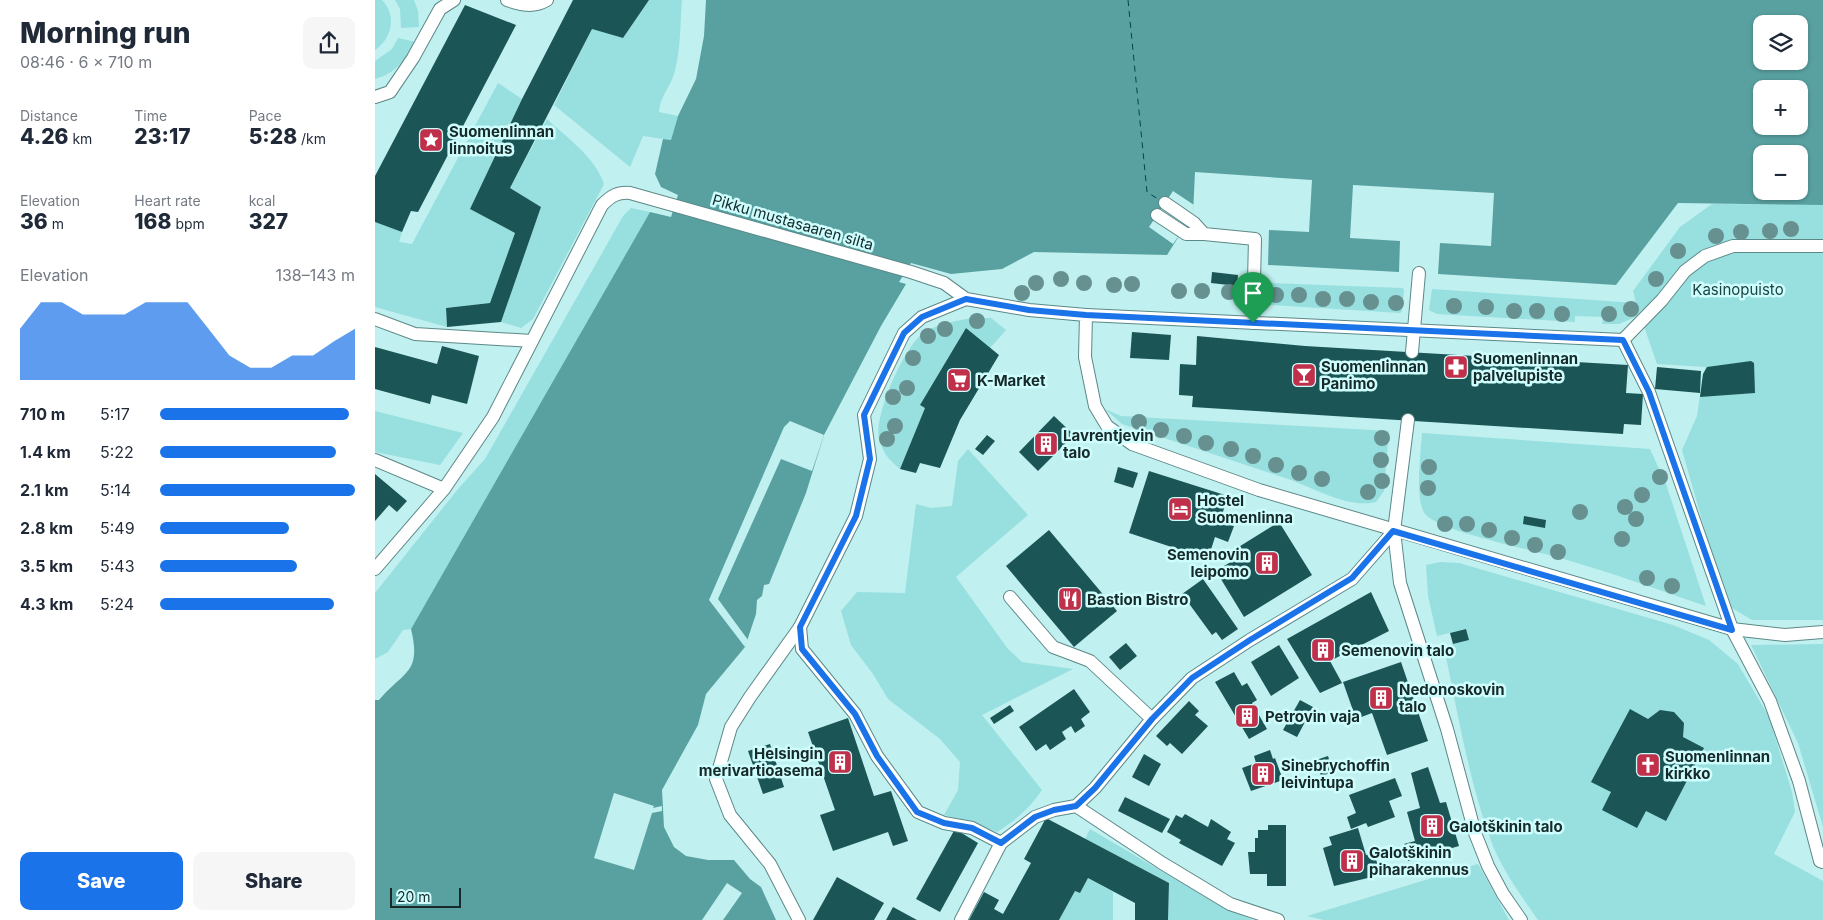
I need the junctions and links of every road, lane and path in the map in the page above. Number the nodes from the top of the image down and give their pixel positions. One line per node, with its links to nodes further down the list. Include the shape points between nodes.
1 (454, 0): 4 (lane, via 440,9 390,92)
2 (507, 0): 3 (lane, via 537,6)
3 (547, 0)
4 (375, 97)
5 (1165, 203): 7 (lane)
6 (1157, 215): 7 (lane, via 1186,234)
7 (1204, 234): 13 (lane, via 1255,239)
8 (1823, 246): 15 (lane, via 1733,246 1705,256 1685,272)
9 (1419, 273): 14 (lane)
10 (966, 299): 11 (lane, via 1029,310); 16 (lane, Pikku mustasaaren silta, via 944,283 911,272 621,193 602,205); 24 (lane, via 922,317 904,333 864,415 870,459 856,516)
11 (1086, 315): 13 (lane); 21 (lane, via 1085,358 1095,406 1107,426 1132,444 1259,490)
12 (375, 319): 16 (lane, via 415,334)
13 (1253, 323): 14 (lane)
14 (1413, 331): 15 (lane); 17 (lane)
15 (1623, 340): 25 (lane, via 1649,392)
16 (532, 341): 20 (lane, Pikku mustasaaren silta, via 493,417)
17 (1412, 352)
18 (1408, 420): 21 (lane)
19 (375, 460): 20 (lane)
20 (444, 488): 22 (lane, Pikku mustasaaren silta)
21 (1393, 531): 25 (lane); 27 (lane, via 1352,578 1192,678); 34 (lane, via 1400,583 1447,729 1475,833 1488,866)
22 (375, 569)
23 (1010, 597): 27 (lane, via 1053,647 1091,661)
24 (800, 627): 29 (lane, via 802,649 855,714 877,756 917,812 944,823 972,828); 31 (lane, via 731,727 716,779 730,815 770,864)
25 (1732, 630): 26 (lane, via 1785,635); 30 (lane, via 1770,701 1799,781)
26 (1823, 632)
27 (1152, 719): 28 (lane)
28 (1076, 806): 29 (lane, via 1035,817); 33 (lane, via 1230,904)
29 (1001, 843): 32 (lane)
30 (1823, 862)
31 (799, 920)
32 (961, 920)
33 (1278, 920)
34 (1521, 920)

